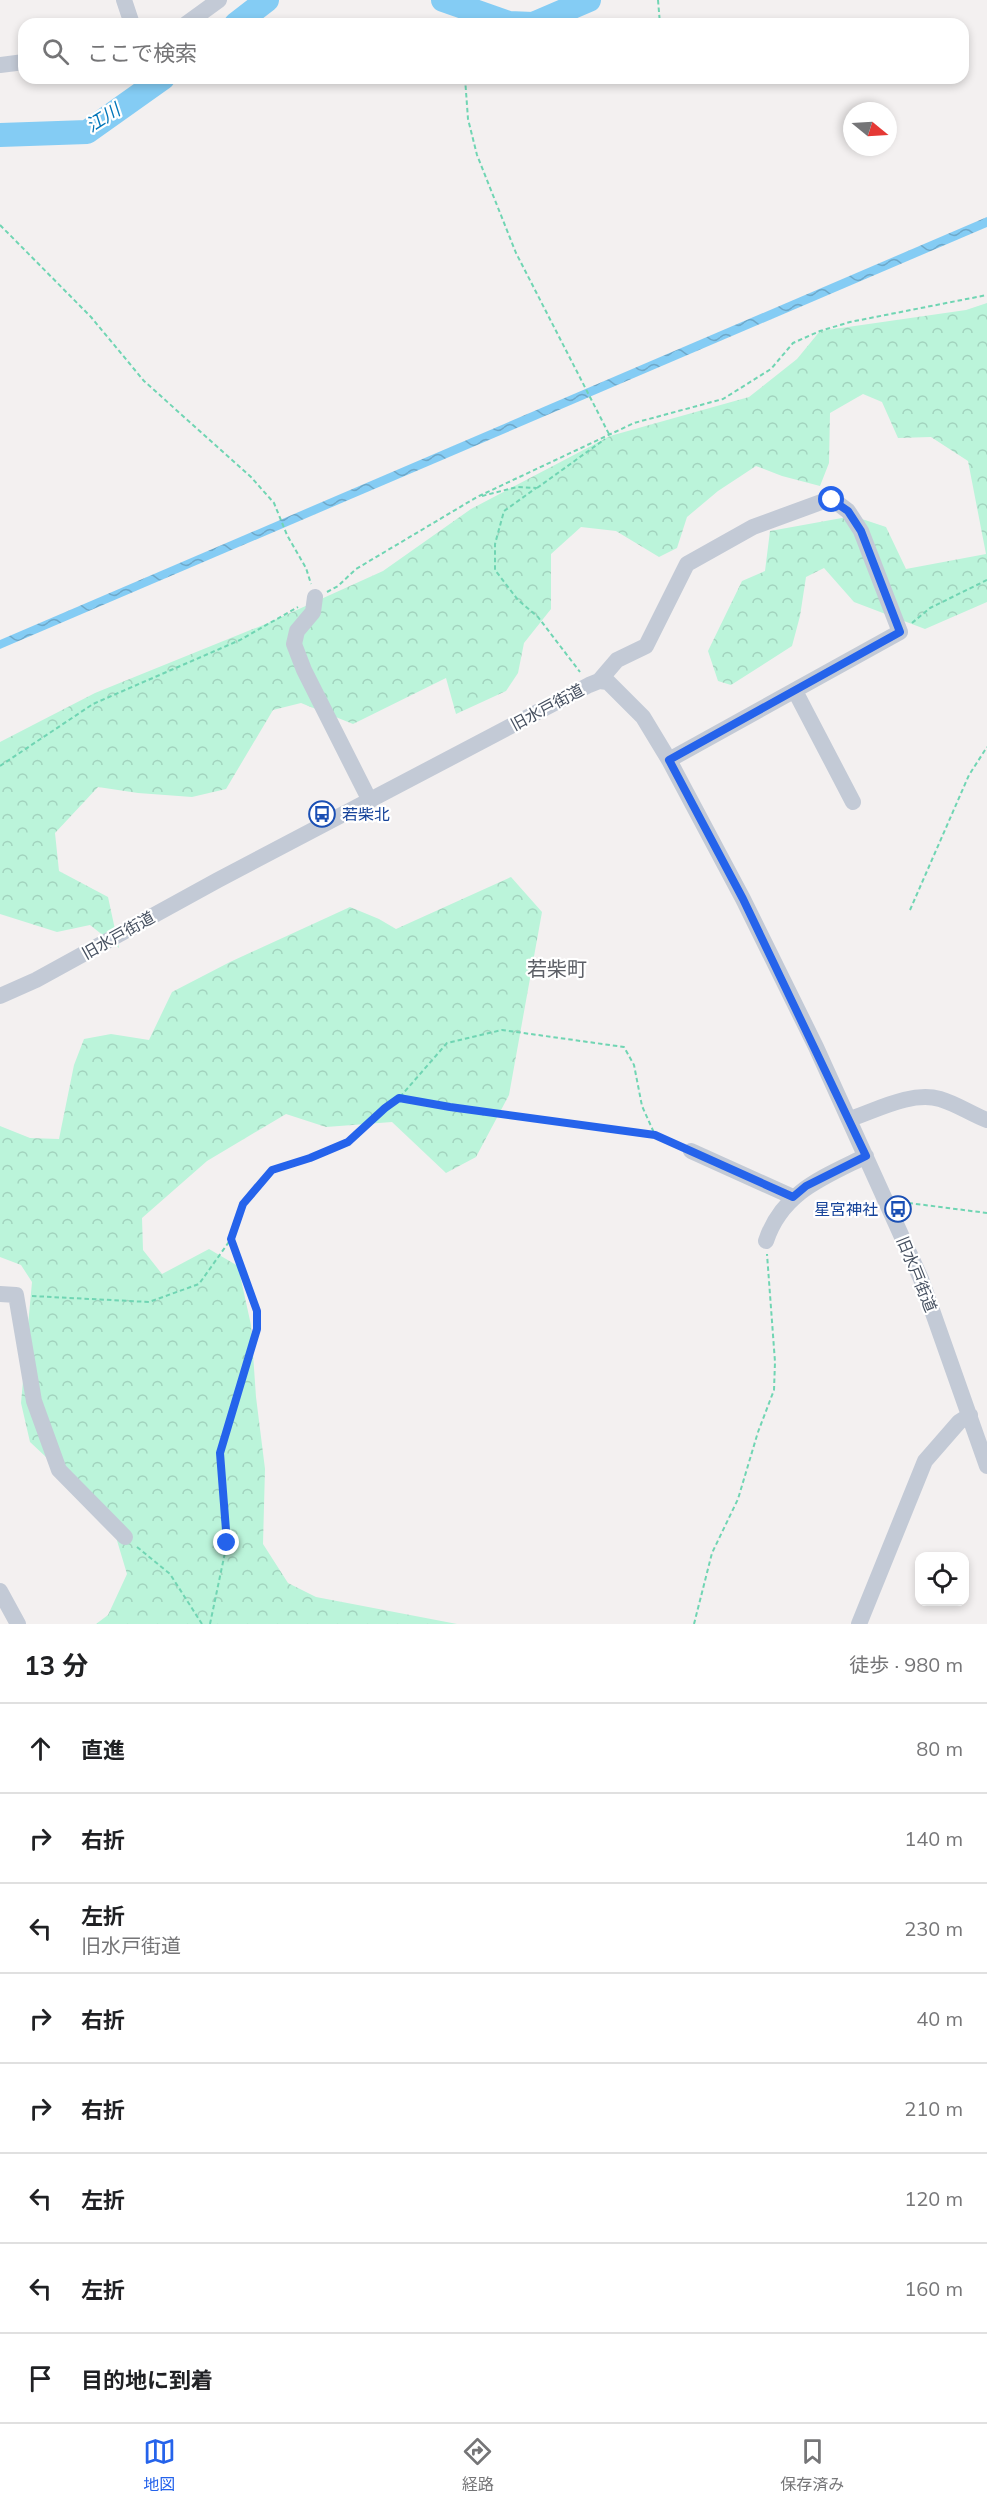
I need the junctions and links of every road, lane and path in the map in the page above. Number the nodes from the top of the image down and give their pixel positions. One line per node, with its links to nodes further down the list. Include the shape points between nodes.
1 (124, 0): 4 (street)
2 (219, 0): 5 (street)
3 (658, 0): 6 (path)
4 (130, 18)
5 (194, 18)
6 (660, 18)
7 (18, 62): 8 (street)
8 (0, 64)
9 (465, 84): 12 (path, via 468,119 477,155 516,253)
10 (0, 225): 16 (path, via 92,317 144,381 274,503 306,568)
11 (987, 295): 12 (path, via 820,331 793,343 771,369 723,399 634,423)
12 (610, 436): 13 (path); 14 (path)
13 (536, 488): 14 (path, via 517,487); 18 (path, via 504,511 495,544 495,570)
14 (477, 497): 16 (path)
15 (987, 580): 17 (path, via 930,608)
16 (315, 597): 22 (path, via 240,639 93,704); 23 (street, via 313,612 297,631 294,644)
17 (900, 632): 18 (street, via 861,531 848,511 832,500 753,527 687,564 646,646 617,660); 19 (street)
18 (594, 683): 21 (street, 旧水戸街道, via 609,682 614,686 643,717); 23 (street, 旧水戸街道)
19 (795, 691): 21 (street); 24 (street)
20 (987, 747): 25 (path, via 969,775)
21 (669, 760): 28 (street, 旧水戸街道, via 743,899)
22 (0, 766)
23 (370, 801): 26 (street, 旧水戸街道)
24 (853, 802)
25 (910, 910)
26 (0, 996)
27 (399, 1098): 30 (path); 30 (path, via 447,1043 502,1030 624,1047 634,1065 642,1106); 36 (path, via 348,1142 272,1170 243,1204)
28 (850, 1119): 29 (street, via 923,1097 962,1107); 32 (street, 旧水戸街道)
29 (987, 1120)
30 (655, 1135): 31 (path)
31 (691, 1151): 33 (street)
32 (866, 1156): 33 (street, via 806,1186); 34 (street, 旧水戸街道)
33 (793, 1197): 37 (street)
34 (887, 1203): 35 (path); 39 (street, 旧水戸街道, via 921,1279)
35 (987, 1213)
36 (231, 1239): 38 (path, via 199,1284 149,1302); 45 (path, via 257,1311 257,1329 220,1453 227,1543)
37 (766, 1241): 46 (path, via 774,1390 738,1499 712,1553)
38 (8, 1295): 41 (street, via 34,1401 59,1470)
39 (970, 1415): 40 (street, 旧水戸街道); 47 (street, via 925,1461)
40 (987, 1466)
41 (125, 1537): 44 (path, via 170,1574)
42 (0, 1591): 43 (street)
43 (18, 1624)
44 (202, 1624)
45 (210, 1624)
46 (694, 1624)
47 (859, 1624)

